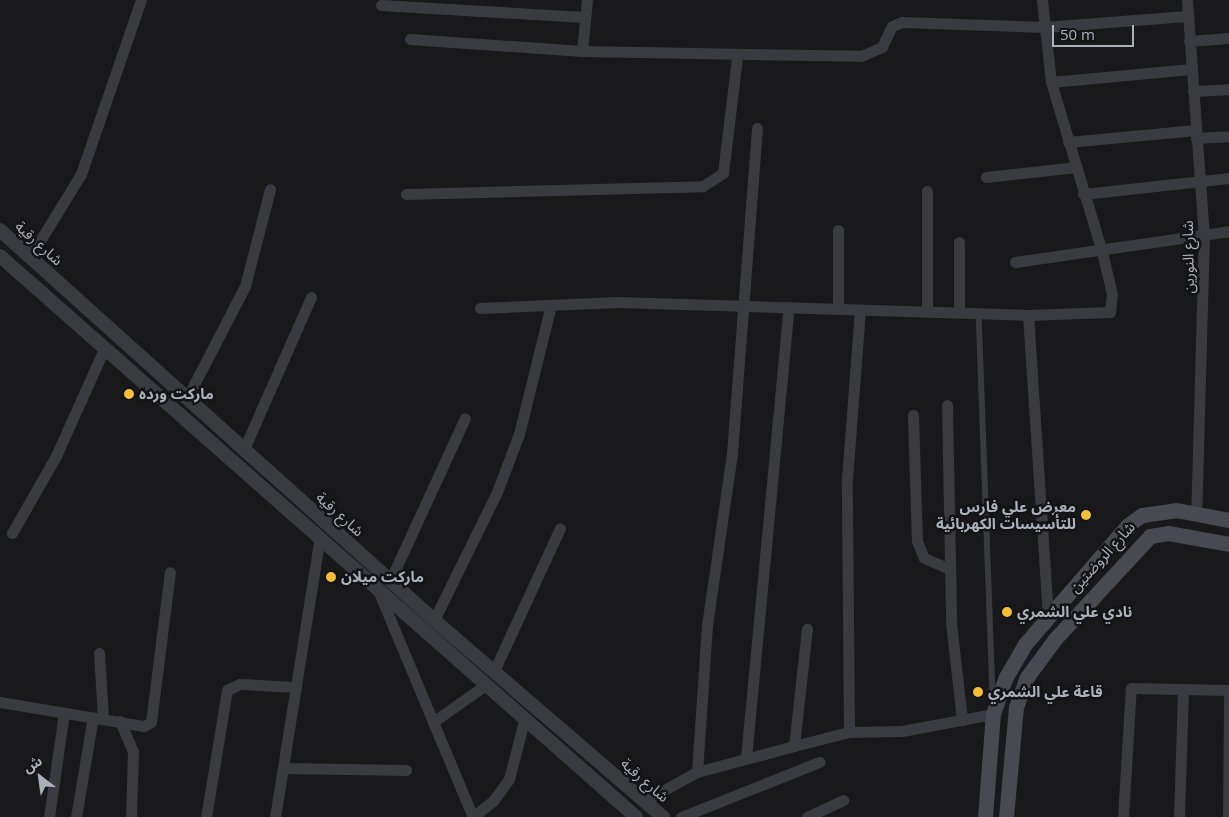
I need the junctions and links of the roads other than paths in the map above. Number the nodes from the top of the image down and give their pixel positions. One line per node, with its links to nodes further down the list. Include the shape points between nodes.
1 (141, 0): 37 (street, via 81,174)
2 (587, 0): 7 (street)
3 (1042, 0): 8 (street)
4 (1186, 0): 6 (street, شارع النورين)
5 (381, 5): 7 (street)
6 (1187, 16): 8 (street); 11 (street, شارع النورين)
7 (585, 18): 12 (street)
8 (1044, 27): 13 (street, via 902,22 892,26 873,53); 15 (street)
9 (1229, 38): 11 (street)
10 (410, 40): 12 (street)
11 (1189, 41): 14 (street, شارع النورين)
12 (582, 51): 13 (street)
13 (737, 57): 28 (street, via 723,173 703,186)
14 (1191, 69): 15 (street); 17 (street, شارع النورين)
15 (1052, 82): 21 (street)
16 (1229, 89): 17 (street)
17 (1193, 91): 19 (street, شارع النورين)
18 (758, 128): 40 (street)
19 (1196, 134): 20 (street); 21 (street); 25 (street, شارع النورين)
20 (1229, 136)
21 (1068, 142): 22 (street)
22 (1076, 167): 23 (street); 29 (street)
23 (986, 177)
24 (1229, 178): 25 (street)
25 (1199, 182): 29 (street); 33 (street, شارع النورين)
26 (270, 189): 51 (street, via 245,286)
27 (927, 191): 46 (street)
28 (406, 194)
29 (1083, 194): 35 (street)
30 (0, 230): 37 (street, شارع رقية)
31 (838, 230): 44 (street)
32 (1229, 231): 33 (street)
33 (1204, 235): 35 (street); 56 (street, شارع النورين)
34 (959, 242): 47 (street)
35 (1102, 252): 38 (street); 49 (street, via 1112,294 1110,312)
36 (0, 256): 50 (street)
37 (30, 257): 51 (street, شارع رقية)
38 (1015, 262)
39 (311, 297): 55 (street)
40 (745, 303): 41 (street); 42 (street); 92 (street, via 732,453 707,625)
41 (551, 305): 43 (street); 67 (street, via 519,434 497,492)
42 (789, 307): 44 (street); 88 (street)
43 (480, 308)
44 (838, 308): 45 (street)
45 (860, 309): 46 (street); 84 (street, via 847,479)
46 (927, 311): 47 (street)
47 (959, 312): 48 (street)
48 (979, 313): 49 (street); 78 (lane)
49 (1028, 314): 66 (street)
50 (104, 349): 59 (street, via 56,456); 60 (street)
51 (186, 398): 55 (street, شارع رقية)
52 (947, 405): 62 (street)
53 (912, 415): 62 (street, via 917,540 924,558)
54 (465, 418): 64 (street)
55 (244, 449): 64 (street, شارع رقية)
56 (1196, 514): 57 (main road, شارع الروضتين); 66 (main road, شارع الروضتين, via 1159,510 1133,520)
57 (1229, 520)
58 (560, 528): 70 (street)
59 (12, 533)
60 (320, 542): 65 (street); 72 (street)
61 (1229, 544): 106 (main road, شارع الروضتين, via 1168,533 1150,536 1055,639 1027,677 1016,707)
62 (950, 569): 80 (street)
63 (170, 572): 81 (street, via 152,722 144,726)
64 (390, 581): 67 (street, شارع رقية)
65 (380, 595): 71 (street); 83 (street)
66 (1048, 616): 78 (main road, شارع الروضتين, via 1012,664)
67 (434, 620): 70 (street, شارع رقية)
68 (807, 630): 86 (street)
69 (99, 653): 79 (street)
70 (494, 671): 76 (street, شارع رقية)
71 (484, 686): 82 (street); 83 (street)
72 (296, 687): 90 (street); 98 (street, via 240,684 227,690)
73 (1183, 690): 74 (street); 107 (street, via 1131,688); 108 (street)
74 (1229, 690): 109 (street)
75 (0, 702): 77 (street)
76 (536, 706): 82 (street, via 535,718); 85 (street, شارع رقية)
77 (64, 713): 79 (street); 95 (street)
78 (994, 714): 80 (street); 105 (main road, شارع الروضتين)
79 (98, 718): 81 (street); 96 (street)
80 (962, 720): 84 (street, via 902,731)
81 (120, 721): 97 (street, via 132,751)
82 (524, 721): 87 (street); 100 (street, via 510,779 493,801)
83 (433, 722): 100 (street)
84 (849, 732): 86 (street)
85 (572, 738): 87 (street, via 560,740); 94 (street, شارع رقية)
86 (794, 746): 88 (street)
87 (559, 753): 101 (street)
88 (746, 758): 92 (street)
89 (819, 762): 103 (street)
90 (283, 768): 91 (street); 99 (street)
91 (406, 770)
92 (697, 772): 94 (street)
93 (843, 800): 104 (street)
94 (644, 801): 102 (street, شارع رقية)
95 (49, 817)
96 (76, 817)
97 (131, 817)
98 (206, 817)
99 (276, 817)
100 (473, 817)
101 (636, 817)
102 (663, 817)
103 (681, 817)
104 (808, 817)
105 (985, 817)
106 (1006, 817)
107 (1123, 817)
108 (1179, 817)
109 (1228, 817)

